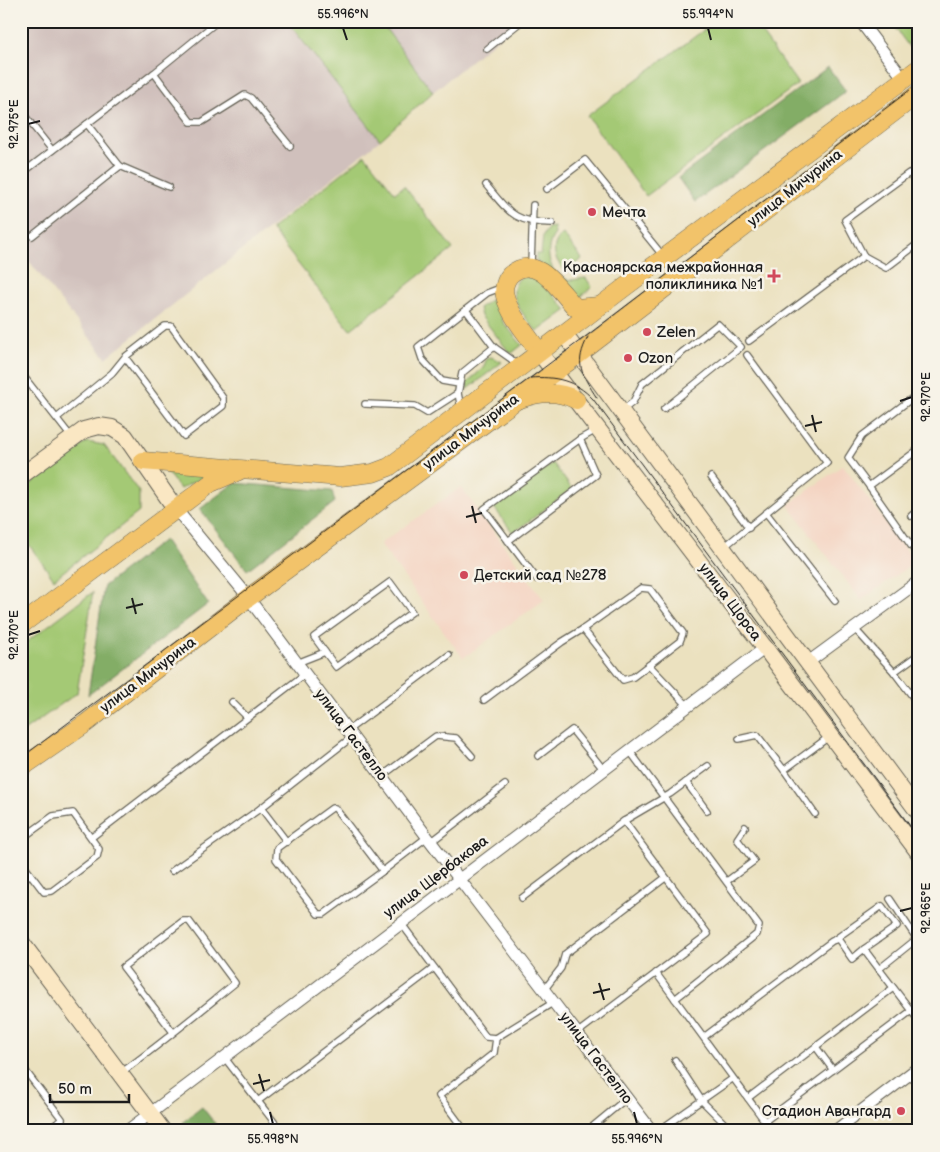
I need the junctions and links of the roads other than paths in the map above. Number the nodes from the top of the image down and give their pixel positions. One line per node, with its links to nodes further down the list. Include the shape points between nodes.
1 (218, 21): 6 (lane)
2 (522, 21): 4 (lane)
3 (860, 21): 7 (street)
4 (487, 49)
5 (919, 68): 7 (main road, улица Мичурина)
6 (154, 73): 10 (lane); 11 (lane, via 191,122 202,122 245,95 251,98)
7 (904, 79): 8 (main road); 25 (main road, улица Мичурина)
8 (918, 96): 34 (main road, улица Мичурина)
9 (21, 112): 12 (lane)
10 (87, 124): 12 (lane); 13 (lane)
11 (290, 146)
12 (52, 150): 14 (lane)
13 (120, 166): 17 (lane); 22 (lane)
14 (21, 174)
15 (919, 183): 24 (lane, via 909,173 845,220)
16 (486, 186): 20 (lane, via 512,215)
17 (169, 187)
18 (547, 188): 25 (lane, via 585,160)
19 (533, 205): 20 (lane)
20 (532, 223): 21 (lane); 26 (lane)
21 (552, 223)
22 (32, 236)
23 (919, 243): 24 (lane, via 886,268)
24 (864, 256): 31 (lane)
25 (664, 257): 28 (main road, улица Мичурина)
26 (531, 267): 27 (main road, via 512,274); 28 (main road, via 550,278 576,308)
27 (505, 286): 29 (lane, via 487,293); 33 (main road, via 509,306)
28 (600, 306): 30 (main road, улица Мичурина)
29 (466, 310): 32 (lane); 40 (lane, via 418,347 422,359 442,381)
30 (564, 334): 33 (main road, улица Мичурина); 34 (main road, улица Щорса)
31 (749, 341)
32 (494, 347): 37 (lane); 40 (lane, via 462,373)
33 (539, 352): 37 (main road, улица Мичурина); 38 (main road, улица Щорса)
34 (579, 354): 38 (main road, улица Мичурина); 48 (main road, улица Щорса)
35 (746, 355): 61 (lane, via 827,463)
36 (125, 357): 36 (lane, via 165,326 171,326 223,398 223,406 184,436); 49 (lane, via 112,373)
37 (518, 368): 47 (main road, улица Мичурина)
38 (553, 371): 43 (main road, улица Щорса); 44 (main road, улица Мичурина)
39 (21, 372): 49 (lane)
40 (459, 384): 41 (lane)
41 (458, 393): 45 (lane, via 427,413 415,406); 47 (lane)
42 (919, 393): 58 (lane, via 862,436 848,458)
43 (576, 400): 44 (main road, via 566,395 547,393 530,395); 50 (main road, улица Щорса)
44 (510, 403): 69 (main road, улица Мичурина)
45 (365, 404)
46 (664, 409): 48 (lane, via 741,347 718,324 642,384 633,402)
47 (461, 412): 55 (main road, улица Мичурина, via 396,462 372,473 340,477)
48 (622, 412): 65 (main road, улица Щорса)
49 (58, 417): 51 (lane)
50 (599, 429): 52 (lane); 74 (main road, улица Щорса)
51 (73, 438): 54 (main road, улица Гастелло, via 84,430 99,426 112,428 125,436); 56 (main road, улица Гастелло)
52 (580, 438): 64 (lane, via 596,475); 64 (lane, via 484,509)
53 (919, 449): 58 (lane)
54 (143, 461): 55 (main road); 59 (main road, улица Гастелло)
55 (243, 470): 59 (main road, улица Мичурина, via 211,483)
56 (21, 476)
57 (711, 477): 63 (lane)
58 (869, 486): 66 (lane)
59 (175, 508): 69 (street, улица Гастелло); 71 (main road, улица Мичурина)
60 (919, 508): 62 (lane)
61 (767, 514): 63 (lane); 70 (lane)
62 (911, 516)
63 (749, 528): 65 (lane)
64 (508, 541): 67 (lane, via 536,579)
65 (722, 548): 79 (main road, улица Щорса)
66 (919, 557)
67 (552, 579)
68 (919, 581): 73 (street)
69 (248, 598): 78 (street, улица Гастелло); 95 (main road, улица Мичурина, via 85,724)
70 (835, 601)
71 (21, 625)
72 (583, 629): 80 (lane, via 623,680); 80 (lane, via 641,588 650,589 683,633 680,641); 83 (lane)
73 (855, 629): 79 (street); 81 (lane)
74 (765, 648): 85 (street, улица Щербакова); 89 (main road, улица Щорса)
75 (325, 652): 75 (lane, via 314,637 390,582 412,612 336,667); 78 (lane)
76 (919, 654): 81 (lane)
77 (449, 655): 88 (lane)
78 (297, 663): 82 (street, улица Гастелло)
79 (807, 663): 104 (main road, улица Щорса, via 911,797)
80 (649, 665): 85 (lane)
81 (894, 672): 86 (lane)
82 (305, 674): 87 (lane); 88 (street, улица Гастелло)
83 (484, 700)
84 (232, 702): 87 (lane)
85 (687, 705): 91 (street, улица Щербакова)
86 (919, 705)
87 (247, 717): 108 (lane)
88 (349, 734): 98 (street, улица Гастелло); 102 (lane)
89 (831, 735): 97 (lane); 112 (main road, улица Щорса)
90 (739, 739): 97 (lane, via 756,735)
91 (629, 750): 96 (street, улица Щербакова); 101 (lane)
92 (472, 756): 98 (lane, via 456,738 436,736)
93 (538, 756): 96 (lane, via 572,730)
94 (708, 766): 99 (lane)
95 (21, 768)
96 (604, 769): 117 (street, улица Щербакова)
97 (784, 770): 105 (lane)
98 (382, 776): 110 (street, улица Гастелло)
99 (686, 782): 101 (lane); 103 (lane)
100 (505, 785): 110 (lane)
101 (664, 797): 106 (lane); 119 (lane)
102 (262, 808): 111 (lane); 114 (lane)
103 (707, 811)
104 (919, 813)
105 (815, 814)
106 (624, 821): 118 (lane); 121 (lane)
107 (745, 827): 119 (lane, via 737,839 754,861)
108 (92, 837): 109 (lane, via 73,813 53,816); 116 (lane, via 99,849 96,857 52,891 44,892)
109 (21, 839)
110 (429, 840): 115 (lane); 117 (street, улица Гастелло)
111 (287, 842): 115 (lane, via 335,808); 115 (lane, via 278,848 276,859 318,914 324,914)
112 (919, 853)
113 (21, 862): 116 (lane)
114 (172, 871)
115 (383, 871)
116 (30, 874): 120 (lane)
117 (459, 878): 123 (street, улица Щербакова); 132 (street, улица Гастелло)
118 (666, 878): 130 (lane, via 708,934); 132 (lane, via 565,954 561,968)
119 (727, 881): 133 (lane, via 759,926 757,934)
120 (21, 882)
121 (522, 898)
122 (890, 899): 125 (lane)
123 (400, 923): 128 (lane); 142 (street, улица Щербакова)
124 (838, 939): 127 (lane, via 852,959); 127 (lane, via 882,906 897,926); 139 (lane)
125 (918, 939): 129 (lane)
126 (21, 942): 147 (main road)
127 (864, 949): 129 (lane)
128 (434, 968): 140 (lane, via 486,1037); 151 (lane)
129 (879, 968): 131 (lane)
130 (656, 973): 133 (lane); 138 (lane)
131 (893, 988): 135 (lane); 141 (lane)
132 (544, 990): 134 (street, улица Гастелло)
133 (676, 999): 139 (lane)
134 (554, 1002): 138 (street, улица Гастелло); 140 (lane)
135 (911, 1011): 136 (lane); 146 (lane)
136 (919, 1022)
137 (173, 1032): 137 (lane, via 123,967 184,920 189,921 235,983); 147 (lane)
138 (577, 1033): 149 (street, улица Гастелло)
139 (704, 1037): 148 (lane)
140 (496, 1038): 159 (lane, via 494,1053 439,1096)
141 (816, 1047): 146 (lane); 150 (lane)
142 (224, 1056): 151 (lane); 153 (street, улица Щербакова)
143 (675, 1060): 152 (lane)
144 (21, 1065): 155 (lane, via 62,1119)
145 (919, 1067): 165 (street)
146 (833, 1070): 154 (lane)
147 (120, 1073): 153 (main road)
148 (732, 1079): 150 (lane); 152 (lane)
149 (627, 1098): 160 (lane); 161 (street, улица Гастелло)
150 (748, 1098): 154 (lane)
151 (258, 1101): 158 (lane)
152 (702, 1101): 162 (lane); 163 (lane)
153 (150, 1113): 156 (street, улица Щербакова); 157 (main road)
154 (765, 1121): 164 (lane)
155 (47, 1131)
156 (127, 1131)
157 (163, 1131)
158 (281, 1131)
159 (465, 1131)
160 (587, 1131)
161 (652, 1131)
162 (658, 1131)
163 (732, 1131)
164 (772, 1131)
165 (835, 1131)

